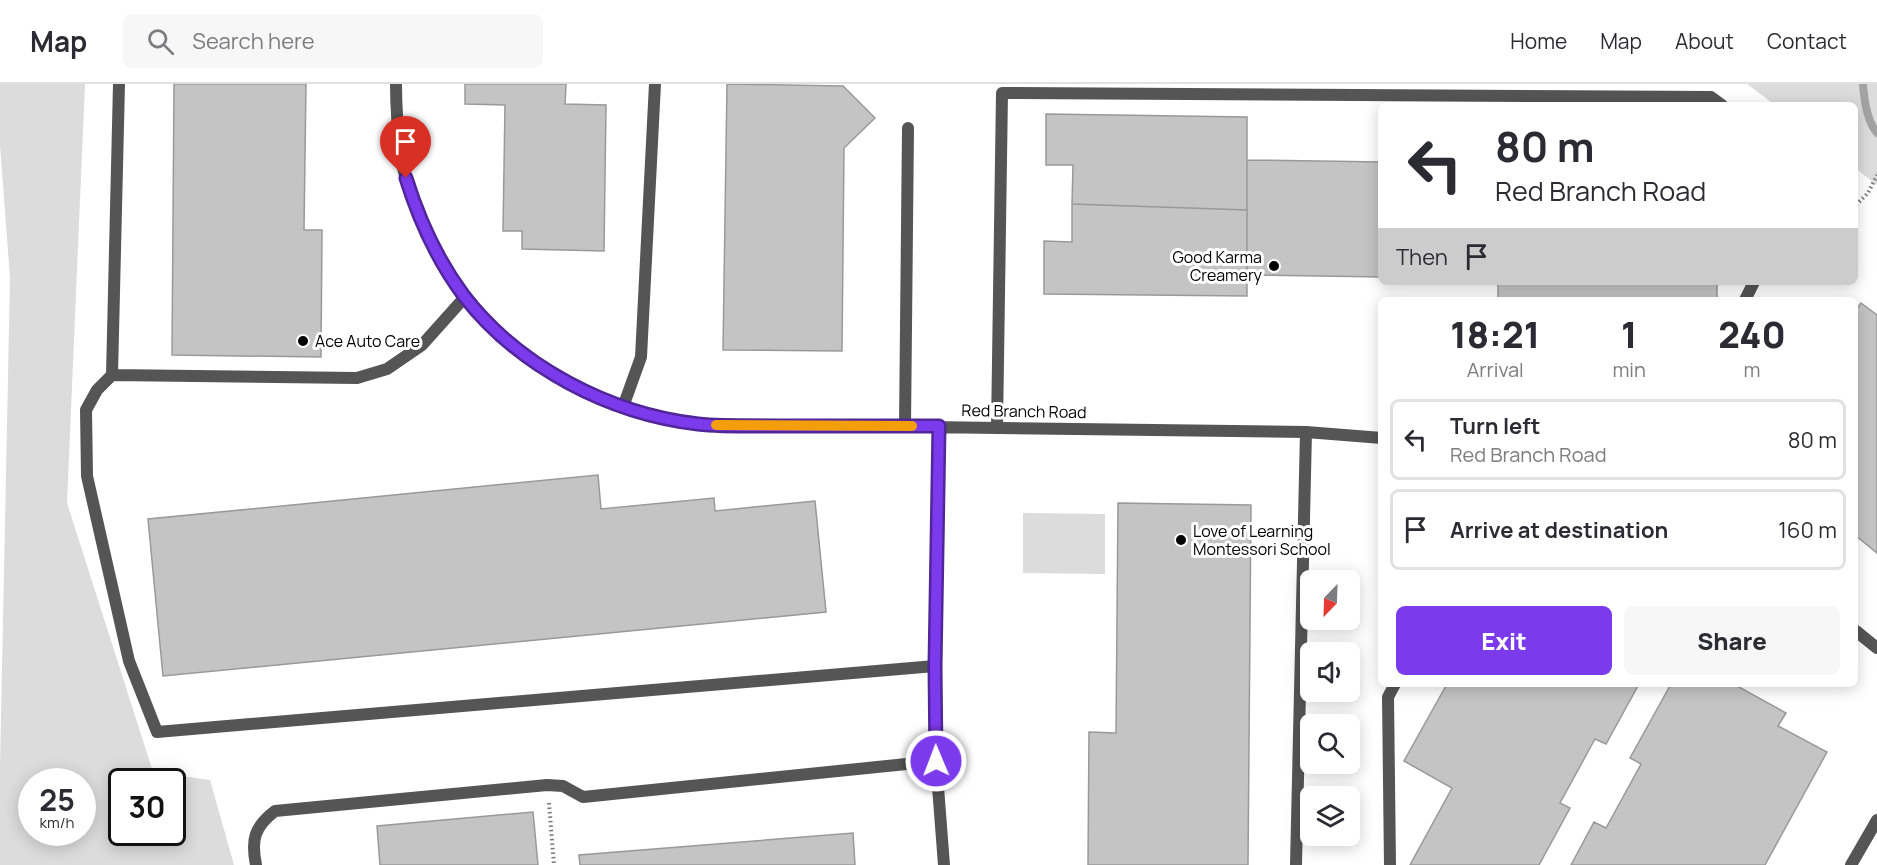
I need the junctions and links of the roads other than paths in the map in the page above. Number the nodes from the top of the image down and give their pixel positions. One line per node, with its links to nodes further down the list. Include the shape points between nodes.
1 (118, 84): 7 (street)
2 (396, 84): 6 (street, Red Branch Road, via 401,158 412,198 445,268)
3 (655, 84): 8 (street, via 641,357)
4 (1717, 102): 11 (street, via 1711,98 1002,93)
5 (908, 128): 9 (street)
6 (465, 297): 7 (street, via 422,345 387,369 357,378); 8 (street, Red Branch Road, via 504,339 543,367 586,392)
7 (112, 375): 16 (street, via 97,390 86,410 87,476 129,662 157,732)
8 (623, 407): 9 (street, Red Branch Road, via 698,424)
9 (905, 426): 10 (street, Red Branch Road)
10 (939, 426): 11 (street, Red Branch Road); 16 (street)
11 (997, 428): 12 (street, Red Branch Road)
12 (1306, 432): 13 (street, Red Branch Road); 22 (street)
13 (1378, 438)
14 (1858, 633): 15 (street)
15 (1877, 648)
16 (935, 666): 18 (street)
17 (1393, 687): 23 (street, via 1388,697)
18 (936, 761): 20 (street, via 583,797 563,786 547,785 275,811 263,820 256,834); 21 (street)
19 (1877, 820): 24 (street)
20 (256, 865)
21 (944, 865)
22 (1296, 865)
23 (1390, 865)
24 (1851, 865)

